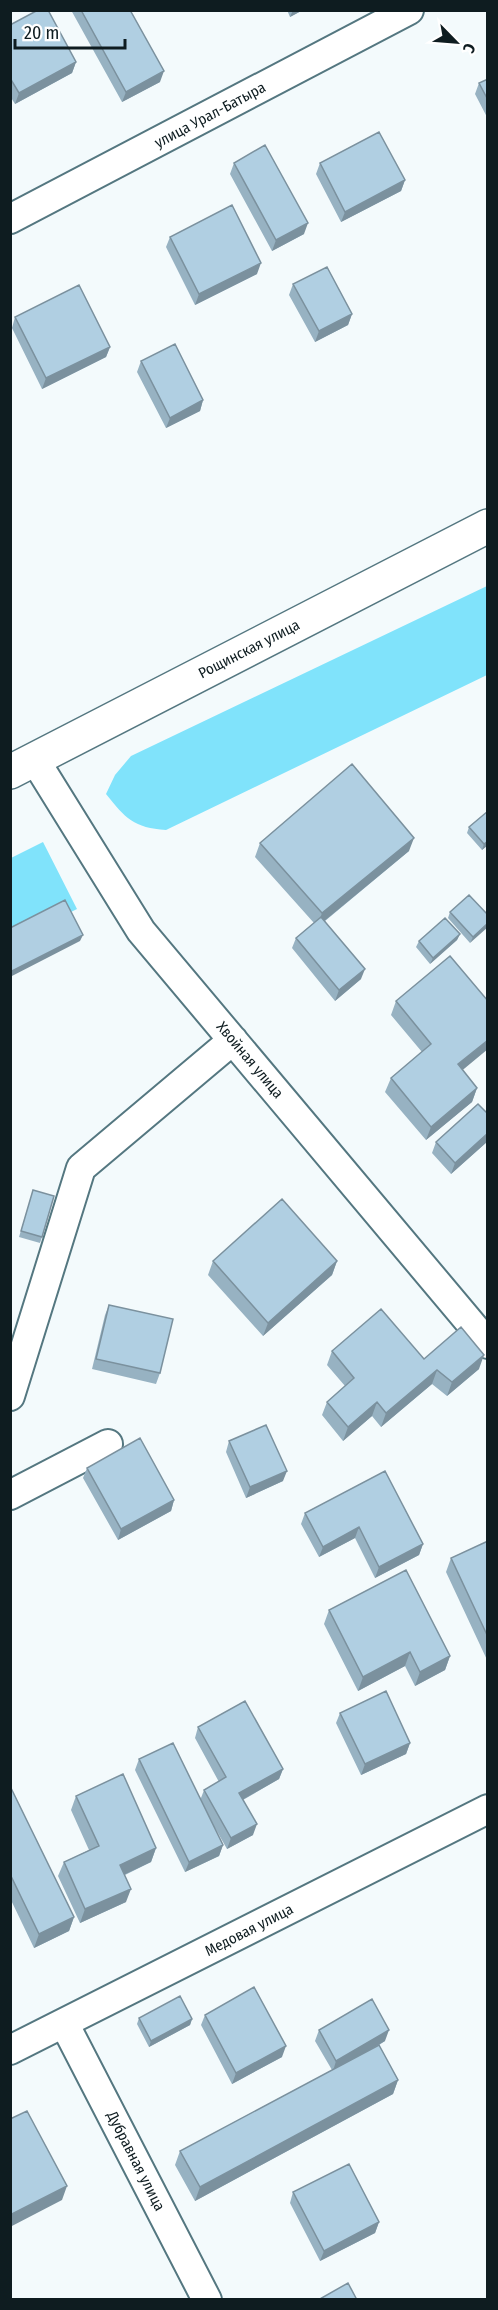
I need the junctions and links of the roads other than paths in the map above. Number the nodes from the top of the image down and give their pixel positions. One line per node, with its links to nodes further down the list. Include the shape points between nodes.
1 (409, 10): 2 (street, улица Урал-Батыра)
2 (10, 219)
3 (488, 526): 4 (street, Рощинская улица)
4 (23, 766): 5 (street, Хвойная улица, via 141,931)
5 (233, 1040): 6 (street, Хвойная улица); 7 (street, via 81,1168)
6 (488, 1344)
7 (10, 1396)
8 (108, 1444): 9 (street)
9 (10, 1495)
10 (488, 1809): 11 (street, Медовая улица)
11 (64, 2023): 12 (street, Медовая улица); 13 (street, Дубравная улица)
12 (10, 2050)
13 (207, 2300)

